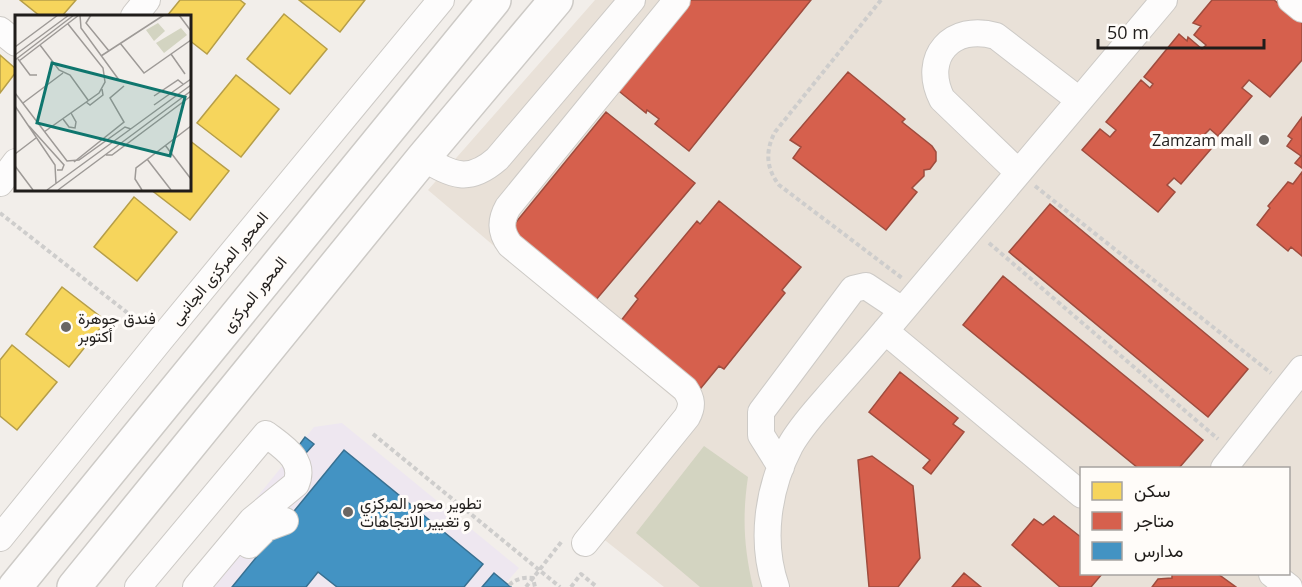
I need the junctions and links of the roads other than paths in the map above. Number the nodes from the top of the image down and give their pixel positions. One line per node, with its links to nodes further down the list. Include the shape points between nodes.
1 (147, 0): 10 (street)
2 (441, 0): 25 (street, المحور المركزى الجانبى)
3 (494, 0): 28 (main road, المحور المركزى)
4 (556, 0): 14 (main road)
5 (632, 0): 14 (street, via 487,168 462,176)
6 (677, 0): 26 (street, via 508,207 502,222 510,244 684,390 692,403 687,417)
7 (1164, 0): 13 (street)
8 (1291, 0): 9 (street)
9 (1302, 9)
10 (135, 15)
11 (0, 30): 12 (street)
12 (15, 42)
13 (1079, 100): 16 (street); 16 (street, via 996,36 968,33 944,47 934,73 942,99)
14 (423, 158): 29 (main road)
15 (15, 163): 17 (street)
16 (1018, 172): 18 (street)
17 (0, 183)
18 (910, 300): 19 (street); 22 (street, via 866,286 853,289 761,412 761,435)
19 (885, 331): 22 (street, via 803,425); 23 (street)
20 (1295, 378): 21 (street)
21 (1230, 462)
22 (781, 467): 33 (street, via 773,489 768,536)
23 (1080, 493)
24 (285, 521): 32 (street, via 255,537)
25 (0, 538)
26 (574, 541)
27 (1274, 575): 34 (street)
28 (15, 587)
29 (74, 587)
30 (138, 587): 31 (street, via 266,434 298,463 296,484 252,520)
31 (196, 587)
32 (215, 587)
33 (776, 587)
34 (1289, 587)

